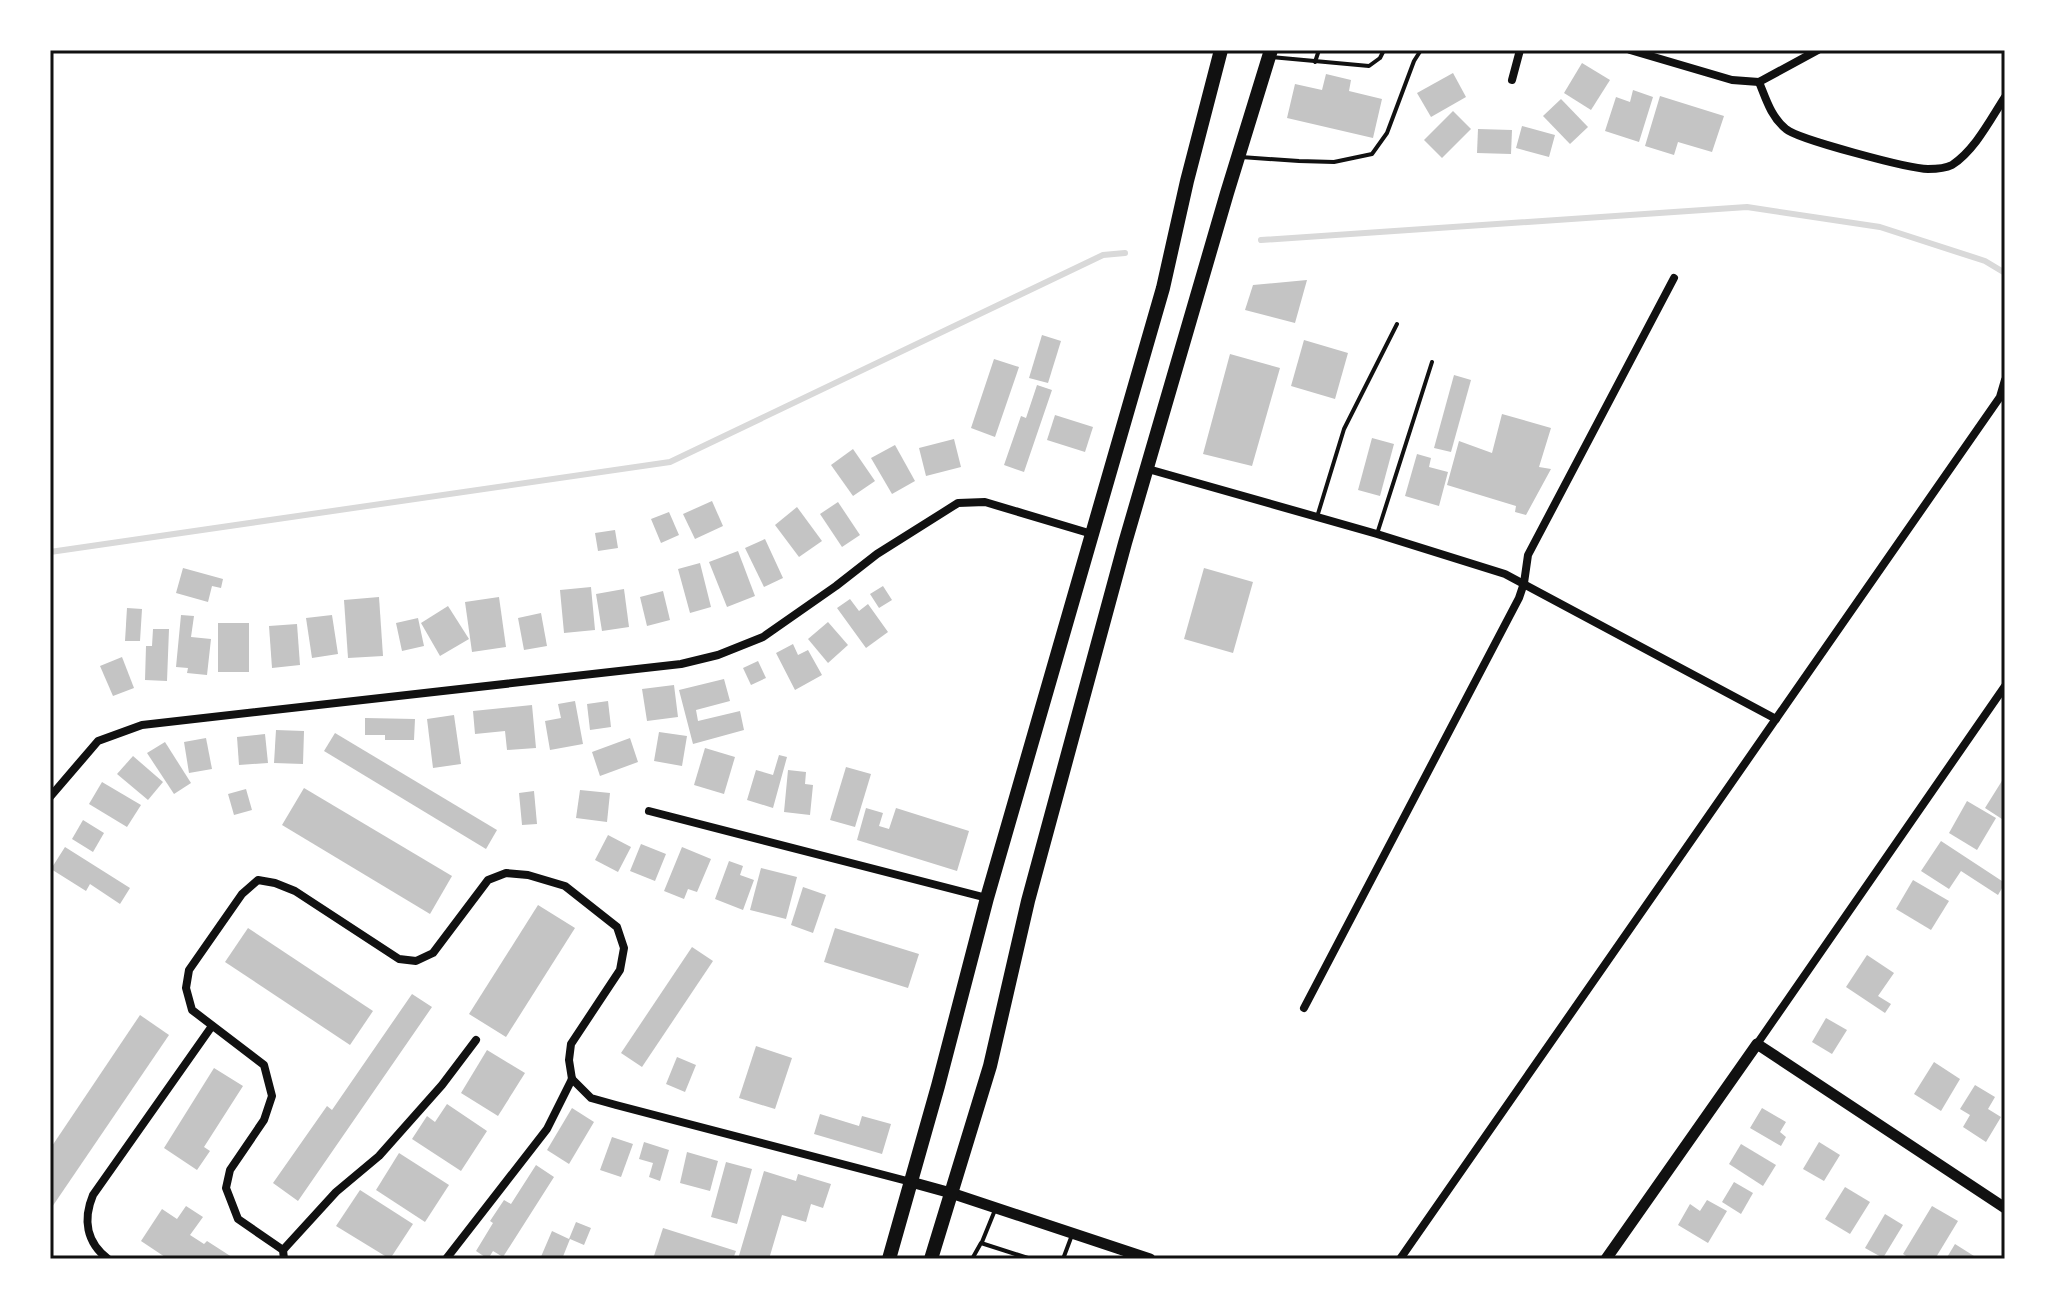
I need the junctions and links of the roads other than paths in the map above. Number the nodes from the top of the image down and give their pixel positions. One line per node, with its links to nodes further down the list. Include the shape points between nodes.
1 (1319, 50): 10 (lane)
2 (1384, 50): 10 (lane, via 1369,66)
3 (1421, 50): 14 (lane, via 1387,133 1372,154 1334,162)
4 (1520, 50): 11 (street)
5 (1630, 50): 9 (street)
6 (1818, 50): 12 (street)
7 (1218, 51): 21 (main road, via 1163,288)
8 (1270, 53): 10 (lane); 14 (main road)
9 (1654, 53): 12 (street, via 1732,80)
10 (1315, 62)
11 (1512, 80)
12 (1759, 82): 13 (street, via 1773,117 1788,132 1926,169 1949,167 1968,151)
13 (2005, 97)
14 (1238, 156): 19 (main road)
15 (1674, 278): 23 (street, via 1528,555)
16 (1397, 324): 20 (lane, via 1344,429)
17 (1432, 362): 22 (lane)
18 (2005, 380): 25 (street, via 2000,397)
19 (1148, 469): 20 (street); 35 (main road, via 1028,901 990,1066)
20 (1317, 517): 22 (street)
21 (1092, 534): 26 (street, via 985,502 958,503 763,637 718,655 681,664 142,725 98,741); 28 (main road)
22 (1377, 534): 23 (street)
23 (1524, 583): 25 (street); 29 (street)
24 (2005, 686): 32 (street)
25 (1776, 719): 49 (street)
26 (50, 797)
27 (649, 811): 28 (street)
28 (987, 898): 34 (main road)
29 (1304, 1008)
30 (212, 1026): 33 (street, via 192,1010 186,988 189,970 242,894 258,880 295,891 399,959 416,961 433,953 488,880 506,873 528,875 565,886 617,927 624,948 620,970 571,1044); 40 (street, via 264,1065 272,1096 264,1120 230,1170 226,1188 238,1219); 41 (street, via 93,1195 86,1224 91,1240)
31 (476, 1040): 40 (street, via 379,1156 336,1192)
32 (1757, 1044): 37 (street); 50 (street)
33 (572, 1079): 34 (street, via 591,1098); 42 (street, via 547,1129)
34 (911, 1182): 35 (street); 43 (main road)
35 (951, 1193): 36 (street); 44 (main road)
36 (995, 1208): 38 (street); 39 (lane)
37 (2005, 1208)
38 (1072, 1233): 47 (lane); 48 (street)
39 (981, 1243): 45 (lane); 46 (lane)
40 (284, 1255)
41 (108, 1259)
42 (446, 1259)
43 (889, 1259)
44 (931, 1259)
45 (972, 1259)
46 (1031, 1259)
47 (1063, 1259)
48 (1150, 1259)
49 (1400, 1259)
50 (1606, 1259)

